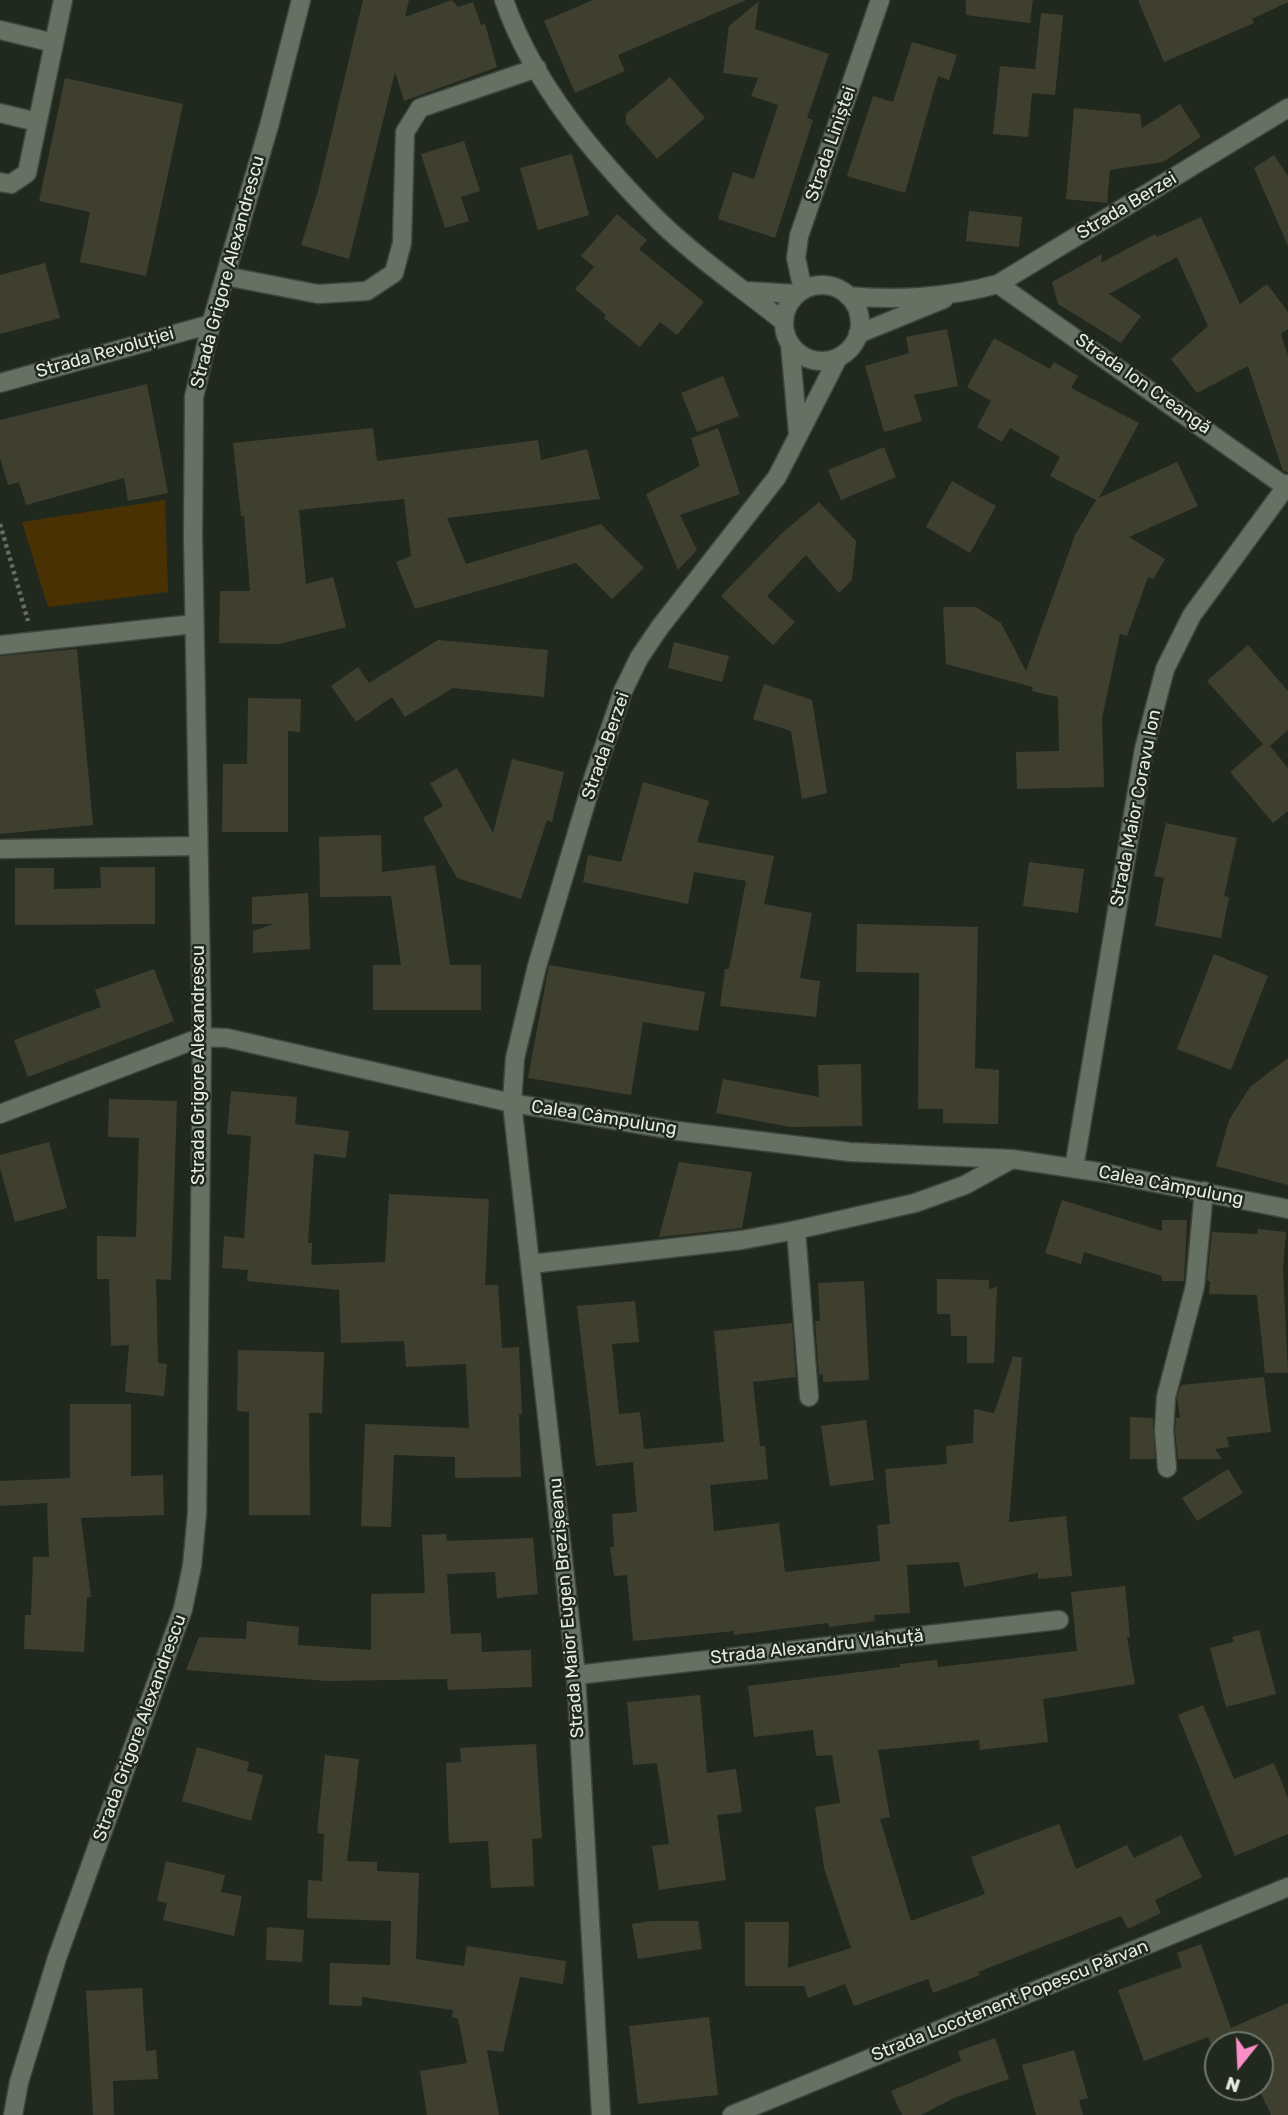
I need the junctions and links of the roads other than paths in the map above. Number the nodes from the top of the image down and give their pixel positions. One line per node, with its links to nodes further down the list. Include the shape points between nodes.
1 (63, 0): 6 (street)
2 (301, 0): 12 (street, Strada Grigore Alexandrescu)
3 (504, 0): 7 (street)
4 (880, 0): 15 (street, Strada Liniștei, via 799,236)
5 (0, 30): 6 (street)
6 (54, 43): 10 (street)
7 (537, 68): 12 (street, via 420,108 409,122 402,243 394,272 367,291 318,294); 14 (street, via 564,111 660,222)
8 (1288, 108): 13 (street, Strada Berzei)
9 (0, 113): 10 (street)
10 (37, 122): 11 (street, via 27,173 10,184)
11 (0, 182)
12 (225, 276): 19 (street, Strada Grigore Alexandrescu)
13 (998, 284): 16 (street, Strada Berzei); 25 (street, Strada Ion Creangă)
14 (746, 291): 15 (street); 18 (street)
15 (800, 292): 17 (street, via 825,285); 18 (street, via 789,304)
16 (961, 293): 17 (street, Strada Berzei); 20 (street, Strada Berzei)
17 (848, 296): 20 (street, via 859,315)
18 (784, 321): 21 (street)
19 (211, 324): 23 (street, Strada Revoluției); 26 (street, Strada Grigore Alexandrescu, via 194,397)
20 (858, 334): 22 (street, via 851,348)
21 (790, 344): 22 (street, via 810,359); 24 (street)
22 (838, 358): 24 (street, Strada Berzei)
23 (0, 383)
24 (798, 433): 31 (street, Strada Berzei, via 766,494 660,626 623,691 537,966 515,1058)
25 (1287, 485): 34 (street, Strada Maior Coravu Ion, via 1192,615 1165,669 1144,750)
26 (194, 624): 27 (street); 28 (street, Strada Grigore Alexandrescu)
27 (0, 645)
28 (198, 846): 29 (street); 30 (street, Strada Grigore Alexandrescu)
29 (0, 849)
30 (202, 1037): 31 (street, Calea Câmpulung, via 255,1042); 32 (street); 44 (street, Strada Grigore Alexandrescu, via 197,1513 192,1566 170,1651 36,2023)
31 (512, 1103): 33 (street, Calea Câmpulung, via 805,1147); 38 (street, Strada Maior Eugen Brezișeanu)
32 (0, 1114)
33 (1012, 1159): 34 (street, Calea Câmpulung); 37 (street, via 965,1185 915,1203)
34 (1074, 1167): 35 (street, Calea Câmpulung)
35 (1204, 1191): 36 (street, Calea Câmpulung); 40 (street, via 1195,1286 1166,1397)
36 (1288, 1209)
37 (796, 1230): 38 (street); 39 (street)
38 (531, 1264): 42 (street, Strada Maior Eugen Brezișeanu)
39 (809, 1397)
40 (1167, 1468)
41 (1059, 1620): 42 (street, Strada Alexandru Vlahuță)
42 (576, 1675): 45 (street, Strada Maior Eugen Brezișeanu)
43 (1288, 1887): 46 (street, Strada Locotenent Popescu Pârvan)
44 (13, 2115)
45 (601, 2115)
46 (732, 2115)

